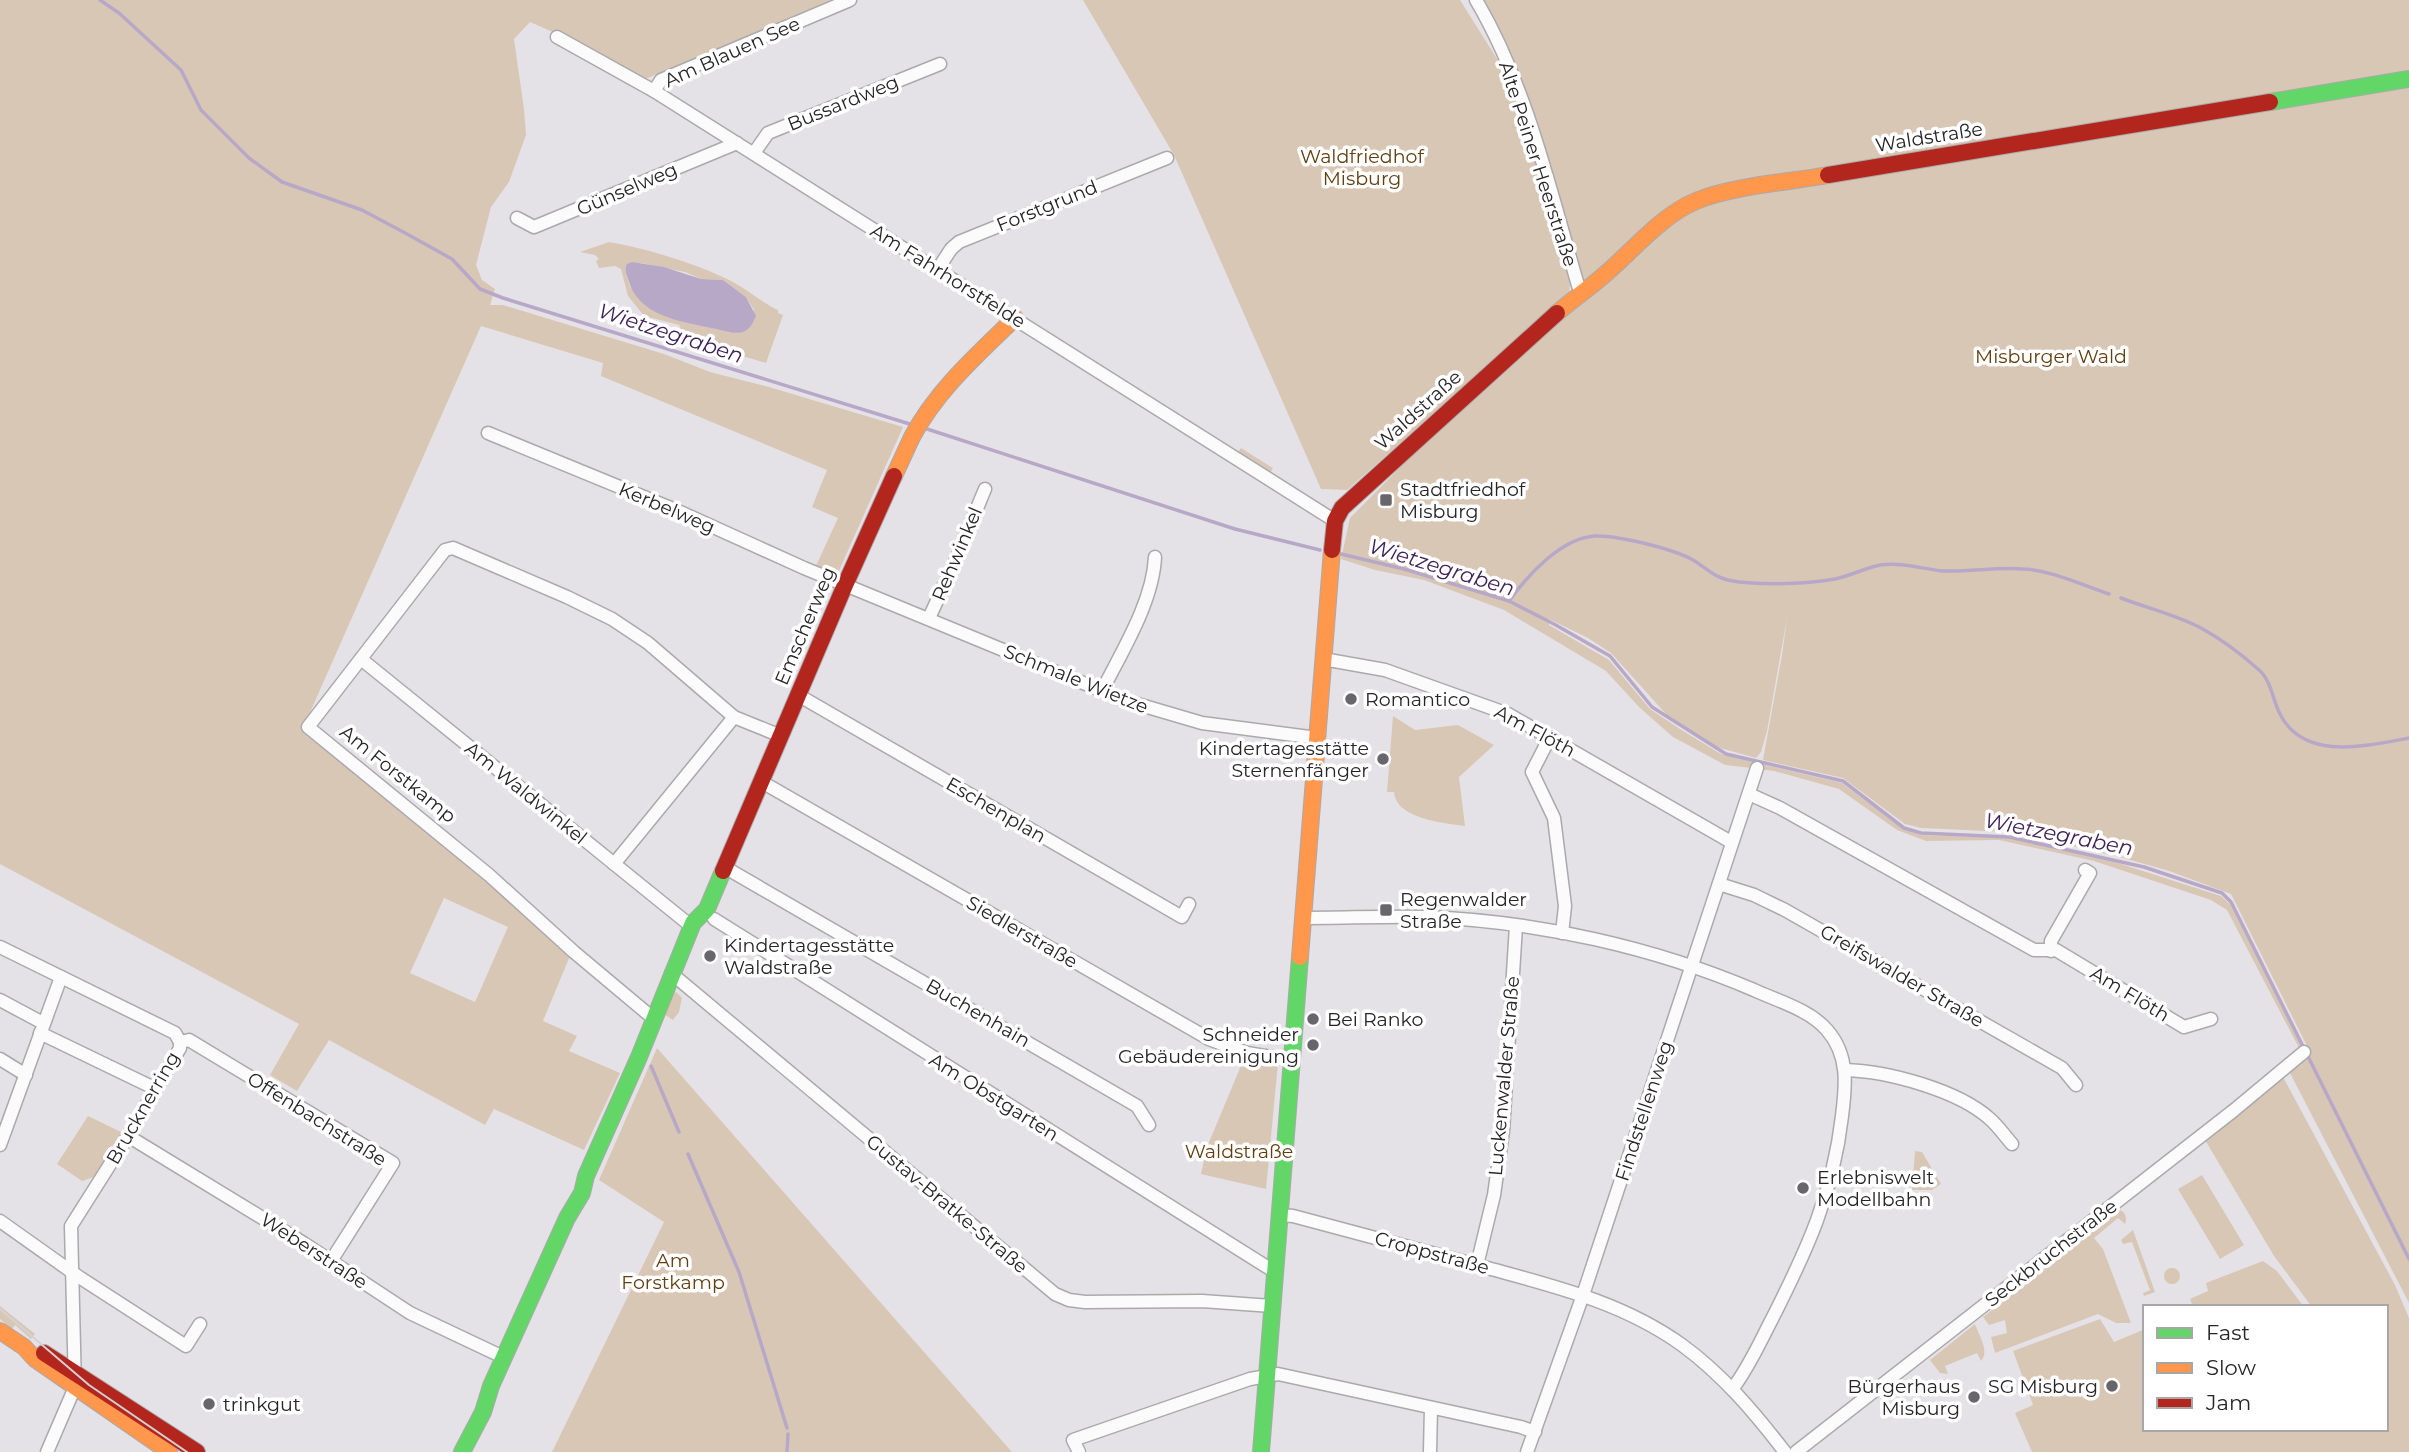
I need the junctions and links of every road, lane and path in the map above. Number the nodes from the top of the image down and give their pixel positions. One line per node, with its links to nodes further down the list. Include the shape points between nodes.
1 (850, 0): 6 (street, Am Blauen See, via 661,80)
2 (1476, 0): 12 (street, Alte Peiner Heerstraße, via 1512,75)
3 (557, 37): 6 (street, Am Fahrhorstfelde)
4 (940, 64): 8 (street, Bussardweg, via 768,133)
5 (2409, 79): 12 (street, Waldstraße, via 1723,193 1674,213)
6 (654, 90): 7 (street, Am Fahrhorstfelde)
7 (737, 143): 8 (street, Am Fahrhorstfelde); 10 (street, Günselweg, via 535,227)
8 (754, 153): 11 (street, Am Fahrhorstfelde)
9 (1167, 158): 11 (street, Forstgrund, via 959,242)
10 (517, 218)
11 (938, 270): 13 (street, Am Fahrhorstfelde)
12 (1580, 292): 16 (street, Waldstraße, via 1349,500)
13 (1014, 318): 16 (street, Am Fahrhorstfelde); 18 (street, Emscherweg, via 962,370 919,425)
14 (488, 433): 18 (street, Kerbelweg)
15 (985, 489): 19 (street, Rehwinkel)
16 (1335, 521): 21 (street)
17 (1155, 557): 22 (street, via 1144,600)
18 (845, 585): 19 (street, Schmale Wietze); 23 (street, Emscherweg)
19 (929, 618): 22 (street, Schmale Wietze)
20 (361, 659): 24 (street, via 442,553 453,548 611,619 648,643); 32 (street, Am Waldwinkel); 48 (street, Am Forstkamp, via 308,727 489,875)
21 (1323, 659): 26 (street, Am Flöth, via 1409,678 1508,714); 27 (street)
22 (1102, 691): 27 (street, Schmale Wietze, via 1202,723)
23 (798, 695): 25 (street, Emscherweg); 36 (street, Eschenplan, via 1182,917)
24 (734, 717): 25 (street); 32 (street)
25 (781, 736): 29 (street, Emscherweg)
26 (1550, 737): 31 (street, Am Flöth); 41 (street, via 1532,772 1554,818 1565,906)
27 (1317, 738): 37 (street)
28 (1757, 768): 30 (street, Findstellenweg)
29 (762, 782): 33 (street, Emscherweg); 54 (street, Siedlerstraße, via 1209,1039 1247,1053)
30 (1749, 794): 31 (street, Findstellenweg); 43 (street, Am Flöth, via 2034,950)
31 (1731, 842): 35 (street, Findstellenweg)
32 (614, 864): 39 (street, Am Waldwinkel)
33 (726, 868): 39 (street, Emscherweg, via 707,909); 60 (street, Buchenhain, via 1137,1106)
34 (2085, 870): 43 (street, via 2090,873 2051,941)
35 (1719, 884): 44 (street, Findstellenweg); 57 (street, Greifswalder Straße, via 1785,910 1910,980 2062,1068)
36 (1189, 904)
37 (1303, 918): 40 (street, via 1431,918); 54 (street)
38 (714, 919): 69 (street, Am Obstgarten)
39 (691, 926): 45 (street, Emscherweg)
40 (1516, 926): 41 (street); 67 (street, Luckenwalder Straße, via 1503,1130)
41 (1562, 933): 44 (street)
42 (0, 947): 46 (street, Brucknerring)
43 (2051, 951): 49 (street, Am Flöth, via 2184,1027)
44 (1692, 967): 55 (street, via 1810,1016 1829,1032); 70 (street, Findstellenweg)
45 (671, 973): 48 (street); 71 (street, Gustav-Bratke-Straße, via 1055,1294 1085,1302 1202,1301)
46 (61, 976): 50 (street); 51 (street, Brucknerring, via 175,1033)
47 (0, 1000): 50 (street)
48 (654, 1019): 74 (street, via 586,1184)
49 (2211, 1019)
50 (42, 1028): 56 (street); 58 (street)
51 (180, 1042): 58 (street, Brucknerring); 66 (street, Offenbachstraße, via 189,1040 393,1163)
52 (2304, 1052): 89 (street, Seckbruchstraße)
53 (0, 1059): 56 (street)
54 (1291, 1060): 64 (street)
55 (1845, 1070): 62 (street, via 1886,1075 1950,1096 1989,1118); 77 (street, via 1837,1155 1815,1230)
56 (26, 1075): 59 (street)
57 (2076, 1085)
58 (156, 1089): 61 (street, Brucknerring)
59 (4, 1120): 63 (street)
60 (1149, 1125)
61 (128, 1136): 66 (street, Weberstraße); 68 (street, Brucknerring, via 71,1226)
62 (2012, 1144)
63 (0, 1145)
64 (1280, 1215): 67 (street, Croppstraße); 69 (street)
65 (0, 1222): 68 (street)
66 (331, 1261): 74 (street, Weberstraße, via 410,1313)
67 (1477, 1265): 70 (street, Croppstraße)
68 (71, 1271): 72 (street, via 186,1346); 76 (street, Brucknerring)
69 (1275, 1272): 71 (street)
70 (1583, 1295): 77 (street, Croppstraße, via 1653,1326); 79 (street, Findstellenweg)
71 (1272, 1306): 75 (street)
72 (200, 1324)
73 (0, 1331): 76 (street, via 24,1347 39,1350)
74 (503, 1357): 83 (street, via 489,1400)
75 (1267, 1376): 78 (street, via 1278,1374); 84 (street, via 1073,1440); 85 (street)
76 (75, 1380): 80 (street); 81 (street); 82 (street)
77 (1733, 1388): 88 (street, Croppstraße)
78 (1432, 1408): 79 (street); 86 (street)
79 (1535, 1432): 87 (street, Findstellenweg)
80 (47, 1452)
81 (169, 1452)
82 (197, 1452)
83 (462, 1452)
84 (1079, 1452)
85 (1261, 1452)
86 (1430, 1452)
87 (1527, 1452)
88 (1785, 1452)
89 (1796, 1452)

